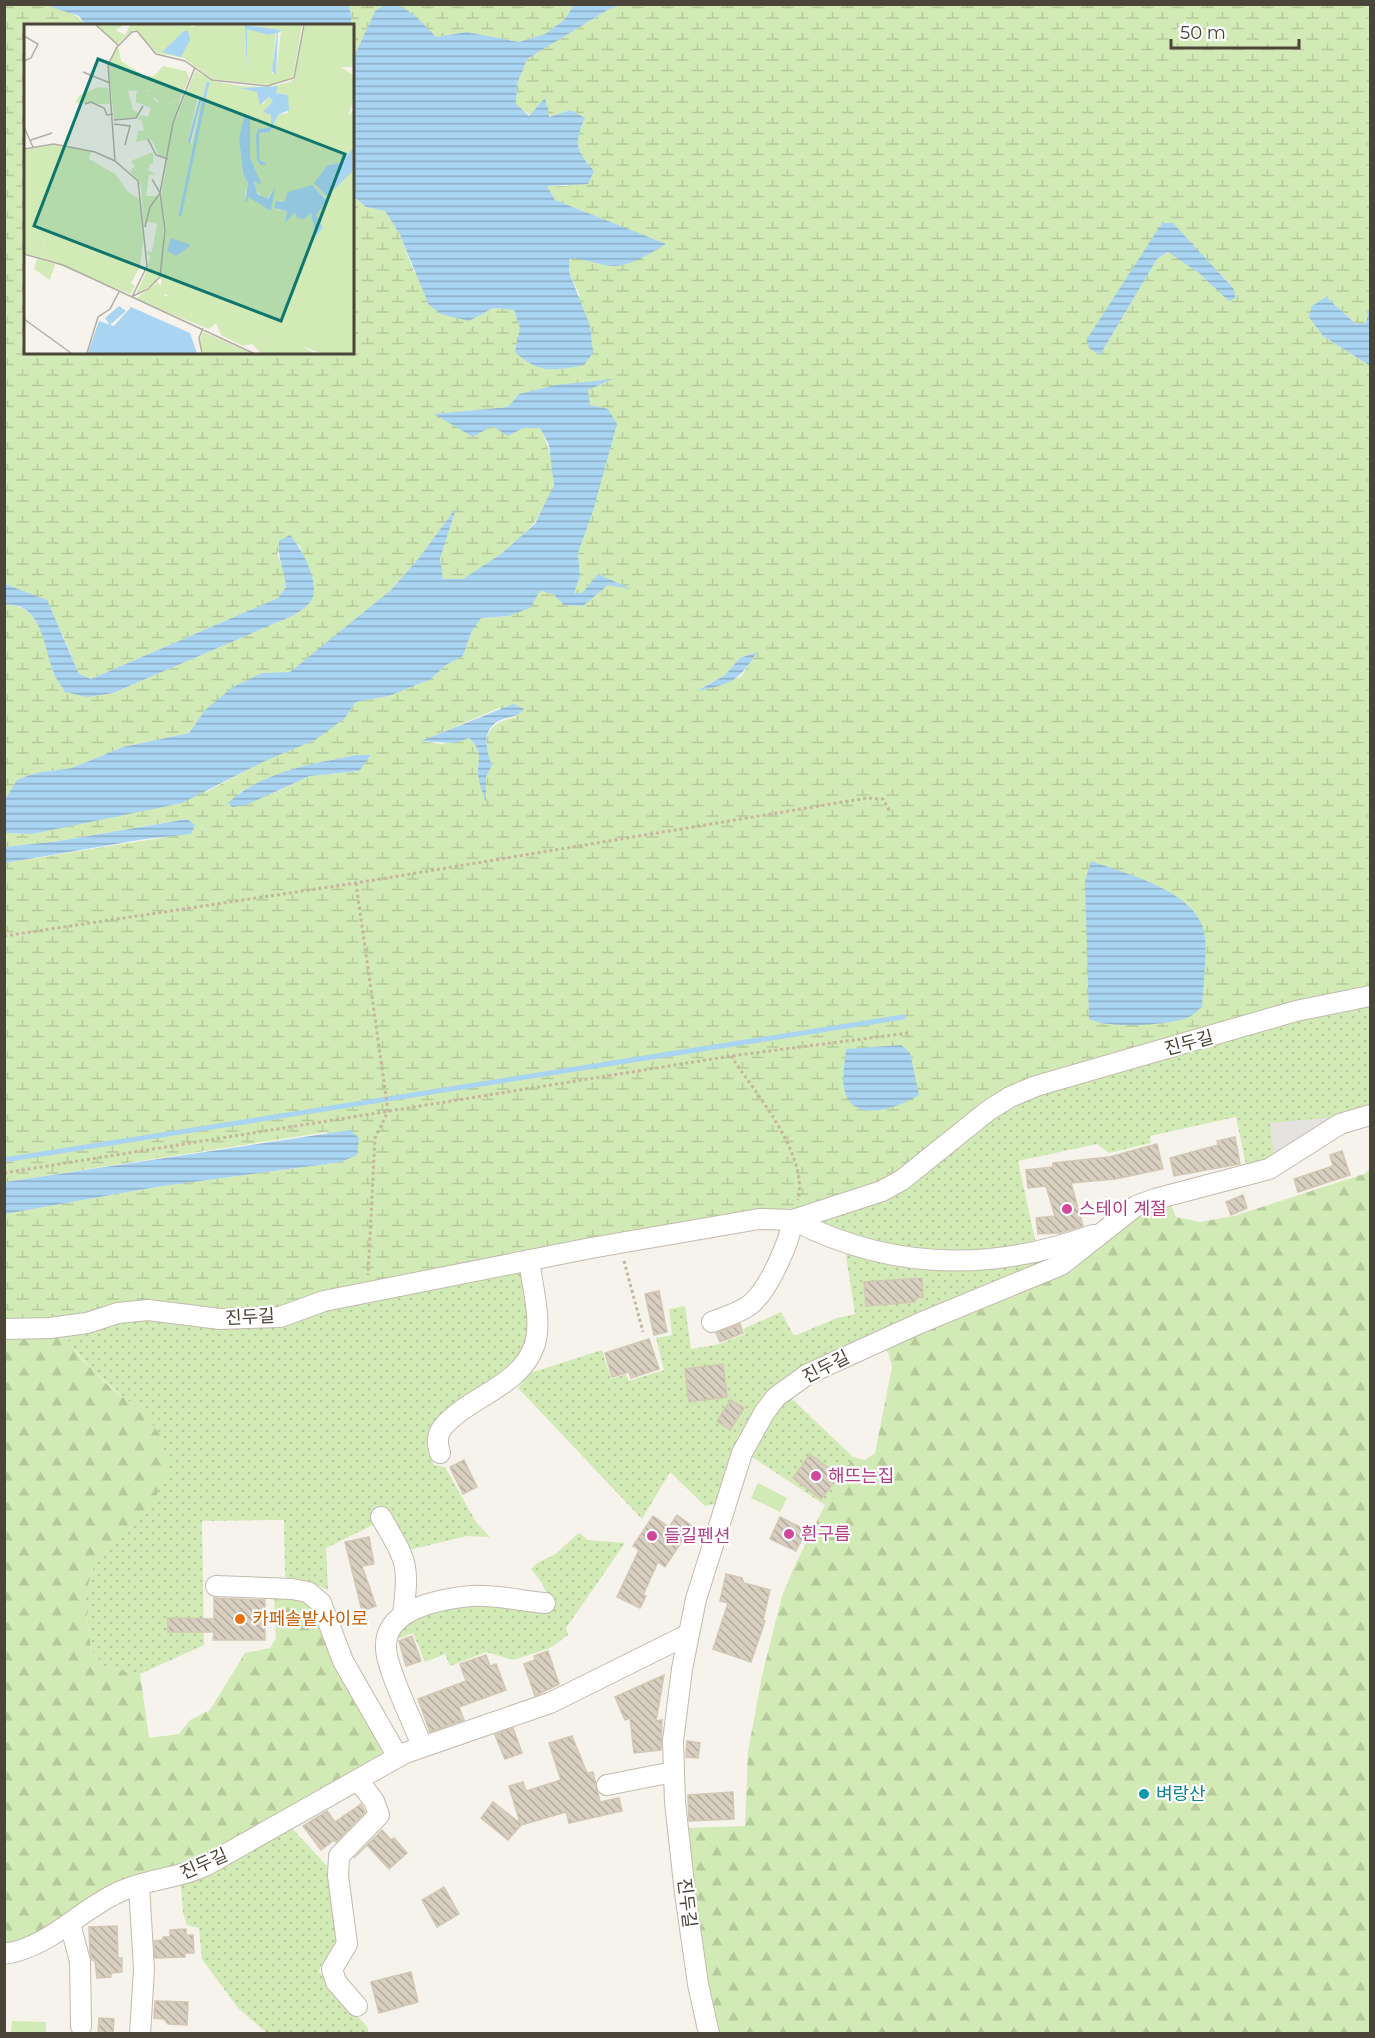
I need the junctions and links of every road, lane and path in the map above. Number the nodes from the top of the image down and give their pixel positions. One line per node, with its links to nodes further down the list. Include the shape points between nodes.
1 (890, 812): 2 (path, via 883,799 867,798)
2 (356, 883): 3 (path); 7 (path)
3 (4, 936)
4 (1371, 996): 10 (street, 진두길, via 1296,1011 1036,1086 989,1110 902,1180 882,1191)
5 (908, 1033): 6 (path)
6 (731, 1056): 7 (path); 10 (path, via 773,1118 793,1156 802,1185)
7 (388, 1111): 9 (path); 14 (path, via 375,1138)
8 (1371, 1115): 11 (street, 진두길, via 1340,1124 1269,1169 1136,1206)
9 (4, 1173)
10 (793, 1220): 11 (street, 진두길, via 856,1247 887,1255 956,1261 1013,1258); 12 (street, 진두길, via 759,1219); 15 (street, via 783,1251 756,1299 742,1310)
11 (1107, 1230): 23 (street, 진두길, via 1081,1252 1040,1275 835,1361 776,1397 742,1453)
12 (619, 1243): 13 (street, 진두길); 17 (path)
13 (529, 1260): 14 (street, 진두길); 18 (street, via 537,1331 530,1356 508,1380 442,1428 437,1444)
14 (367, 1292): 16 (street, 진두길, via 324,1301 280,1317 253,1320 148,1310 59,1327)
15 (712, 1322)
16 (4, 1329)
17 (643, 1332)
18 (440, 1453)
19 (381, 1517): 22 (street, via 406,1561)
20 (216, 1586): 25 (street, via 292,1589 308,1592 321,1603 343,1661)
21 (544, 1603): 22 (street, via 473,1596 414,1608)
22 (404, 1614): 24 (street, via 389,1632 386,1648)
23 (687, 1635): 24 (street, 진두길, via 550,1703); 26 (street, 진두길, via 676,1711)
24 (422, 1746): 25 (street, 진두길)
25 (398, 1757): 27 (street, 진두길)
26 (673, 1772): 28 (street); 35 (street, 진두길, via 695,1962)
27 (358, 1780): 29 (street, 진두길, via 205,1866 182,1876); 32 (street, via 379,1815 339,1857 347,1944 332,1969 336,1982)
28 (607, 1785)
29 (139, 1885): 30 (street, 진두길, via 117,1892); 34 (street, via 144,1970)
30 (70, 1924): 31 (street, 진두길, via 38,1944); 33 (street, via 80,1961)
31 (4, 1954)
32 (357, 2006)
33 (81, 2026)
34 (140, 2034)
35 (709, 2034)

